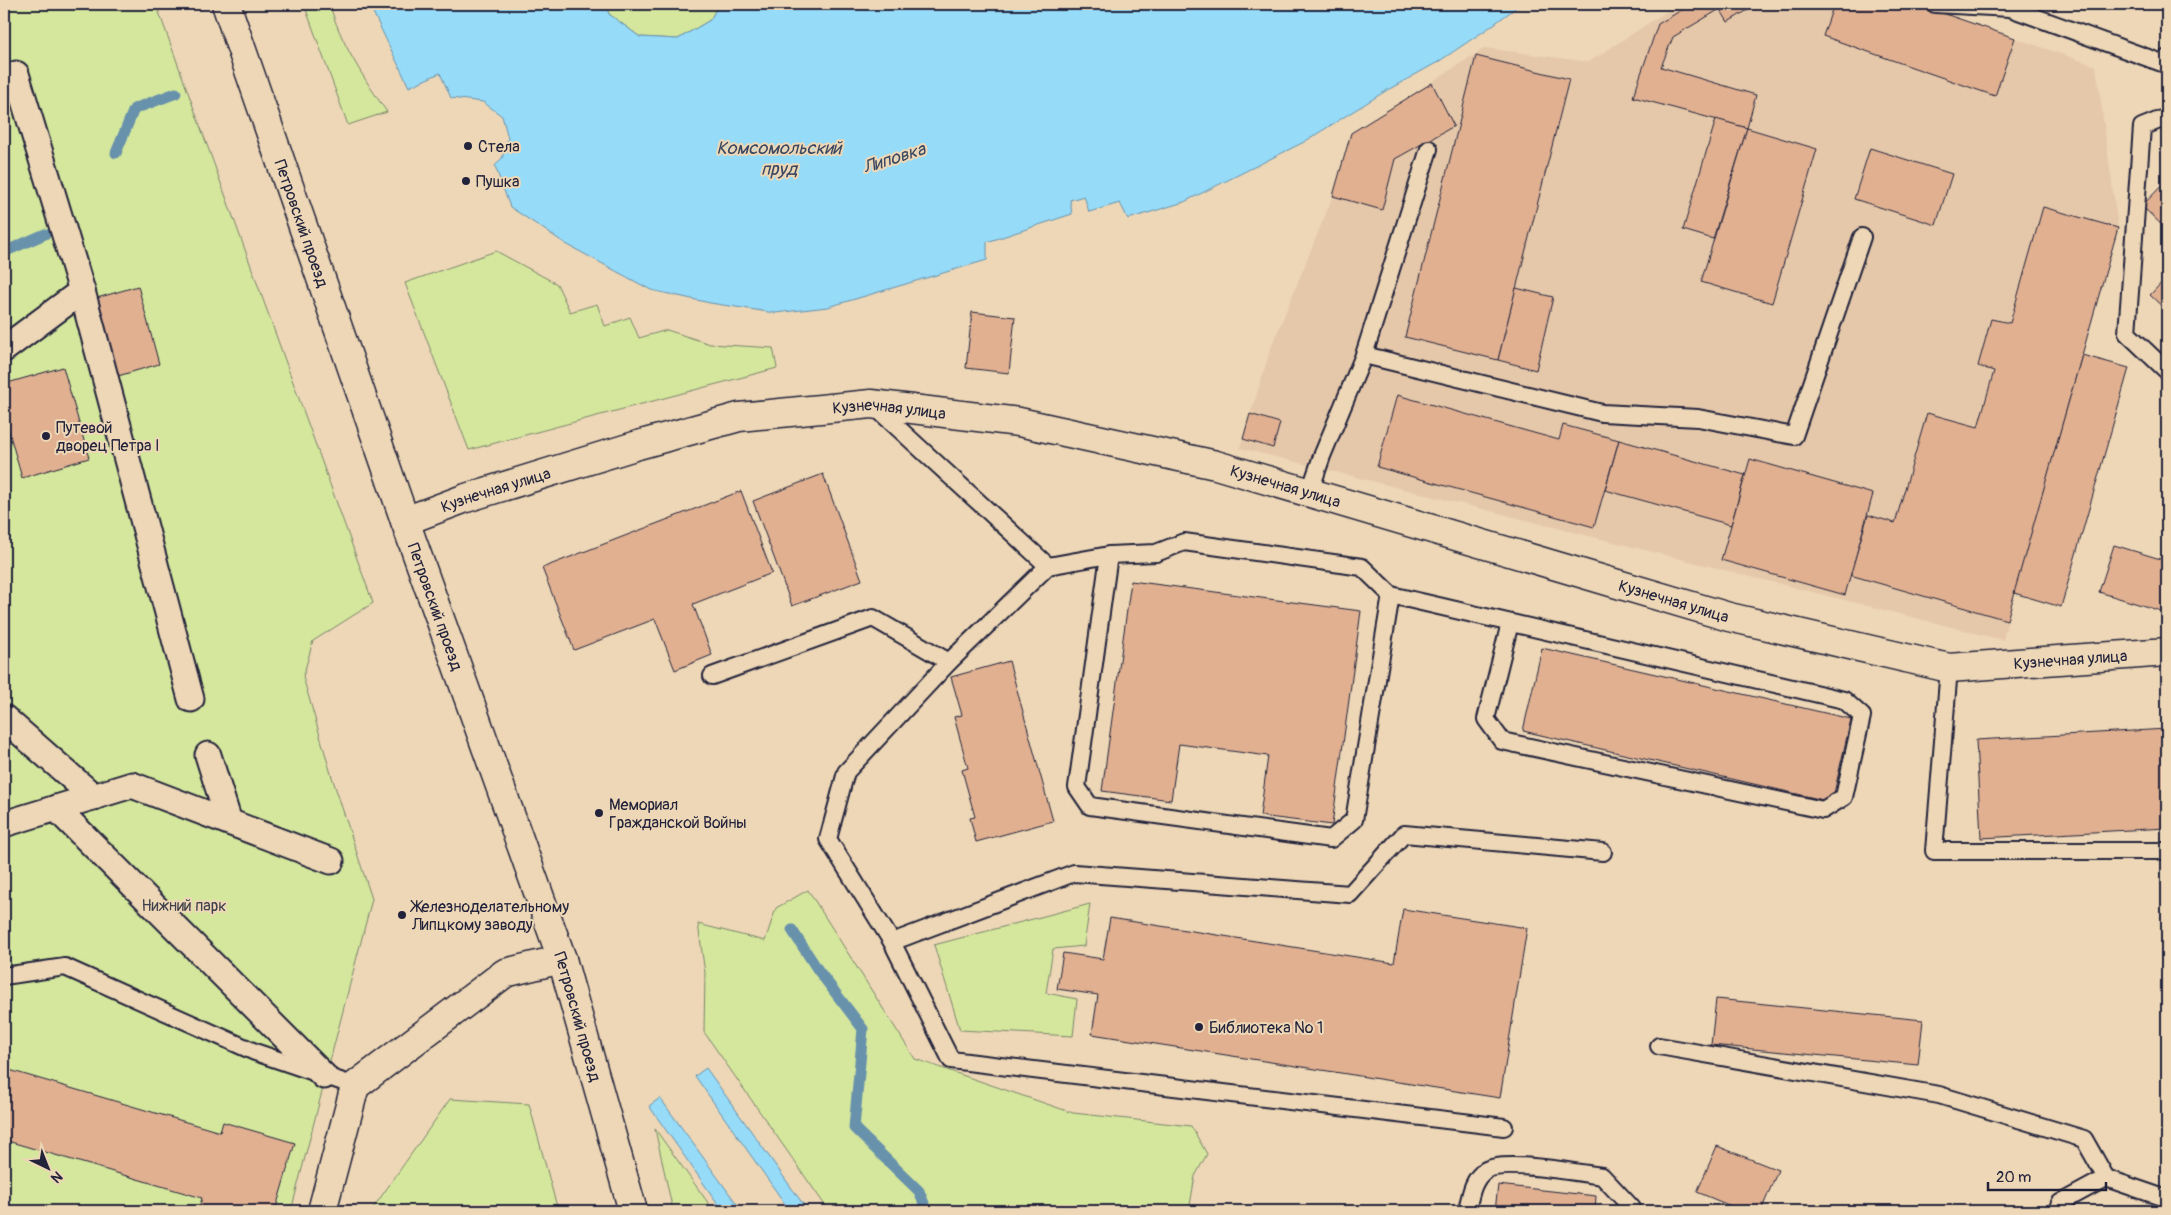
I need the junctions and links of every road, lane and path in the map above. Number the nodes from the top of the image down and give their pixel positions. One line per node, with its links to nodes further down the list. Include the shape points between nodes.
1 (226, 4): 15 (street, Петровский проезд)
2 (1935, 4): 3 (lane)
3 (2008, 6): 4 (lane, via 2162,63)
4 (2167, 58)
5 (16, 74): 9 (street)
6 (2167, 118): 12 (lane, via 2142,127 2127,333)
7 (1429, 148): 11 (lane)
8 (1862, 237): 11 (lane, via 1794,436 1698,418 1602,413)
9 (82, 291): 10 (street); 24 (street)
10 (4, 349)
11 (1364, 355): 14 (lane)
12 (2167, 371)
13 (871, 404): 14 (street, Кузнечная улица, via 1019,422 1216,464); 15 (street, Кузнечная улица, via 739,417 466,498); 17 (lane)
14 (1310, 491): 22 (street, Кузнечная улица, via 1729,617)
15 (405, 522): 35 (street, Петровский проезд)
16 (1109, 555): 17 (lane); 18 (lane, via 1156,553 1184,542 1362,567); 18 (lane, via 1077,787 1090,806 1331,838 1354,820)
17 (1048, 566): 21 (lane)
18 (1391, 595): 19 (lane)
19 (1510, 623): 19 (lane, via 1844,700 1862,716 1844,797 1823,810 1502,740 1486,719)
20 (2167, 652): 22 (street, Кузнечная улица)
21 (948, 662): 23 (lane, via 873,618); 34 (lane, via 846,772 828,839)
22 (1949, 668): 32 (lane, via 1934,851)
23 (712, 676)
24 (191, 699)
25 (4, 718): 27 (street)
26 (208, 755): 29 (street)
27 (94, 797): 28 (street); 29 (street, via 132,785)
28 (56, 808): 30 (street); 38 (street)
29 (229, 822): 33 (street)
30 (4, 824)
31 (1603, 852): 34 (lane, via 1404,834 1350,894 1074,873)
32 (2167, 852)
33 (331, 861)
34 (892, 942): 40 (lane, via 950,1060)
35 (562, 959): 39 (street, via 504,973); 44 (street, Петровский проезд)
36 (4, 976): 38 (lane, via 65,967 255,1052)
37 (1659, 1046): 41 (lane, via 1939,1095 2084,1139)
38 (324, 1076): 39 (lane)
39 (355, 1086): 43 (street)
40 (1504, 1127)
41 (2106, 1178): 42 (lane); 47 (lane, via 2060,1203)
42 (2167, 1199)
43 (322, 1211)
44 (632, 1211)
45 (1467, 1211): 46 (lane, via 1471,1189 1486,1170 1506,1165 1602,1176 1632,1208)
46 (1631, 1211)
47 (2057, 1211)

